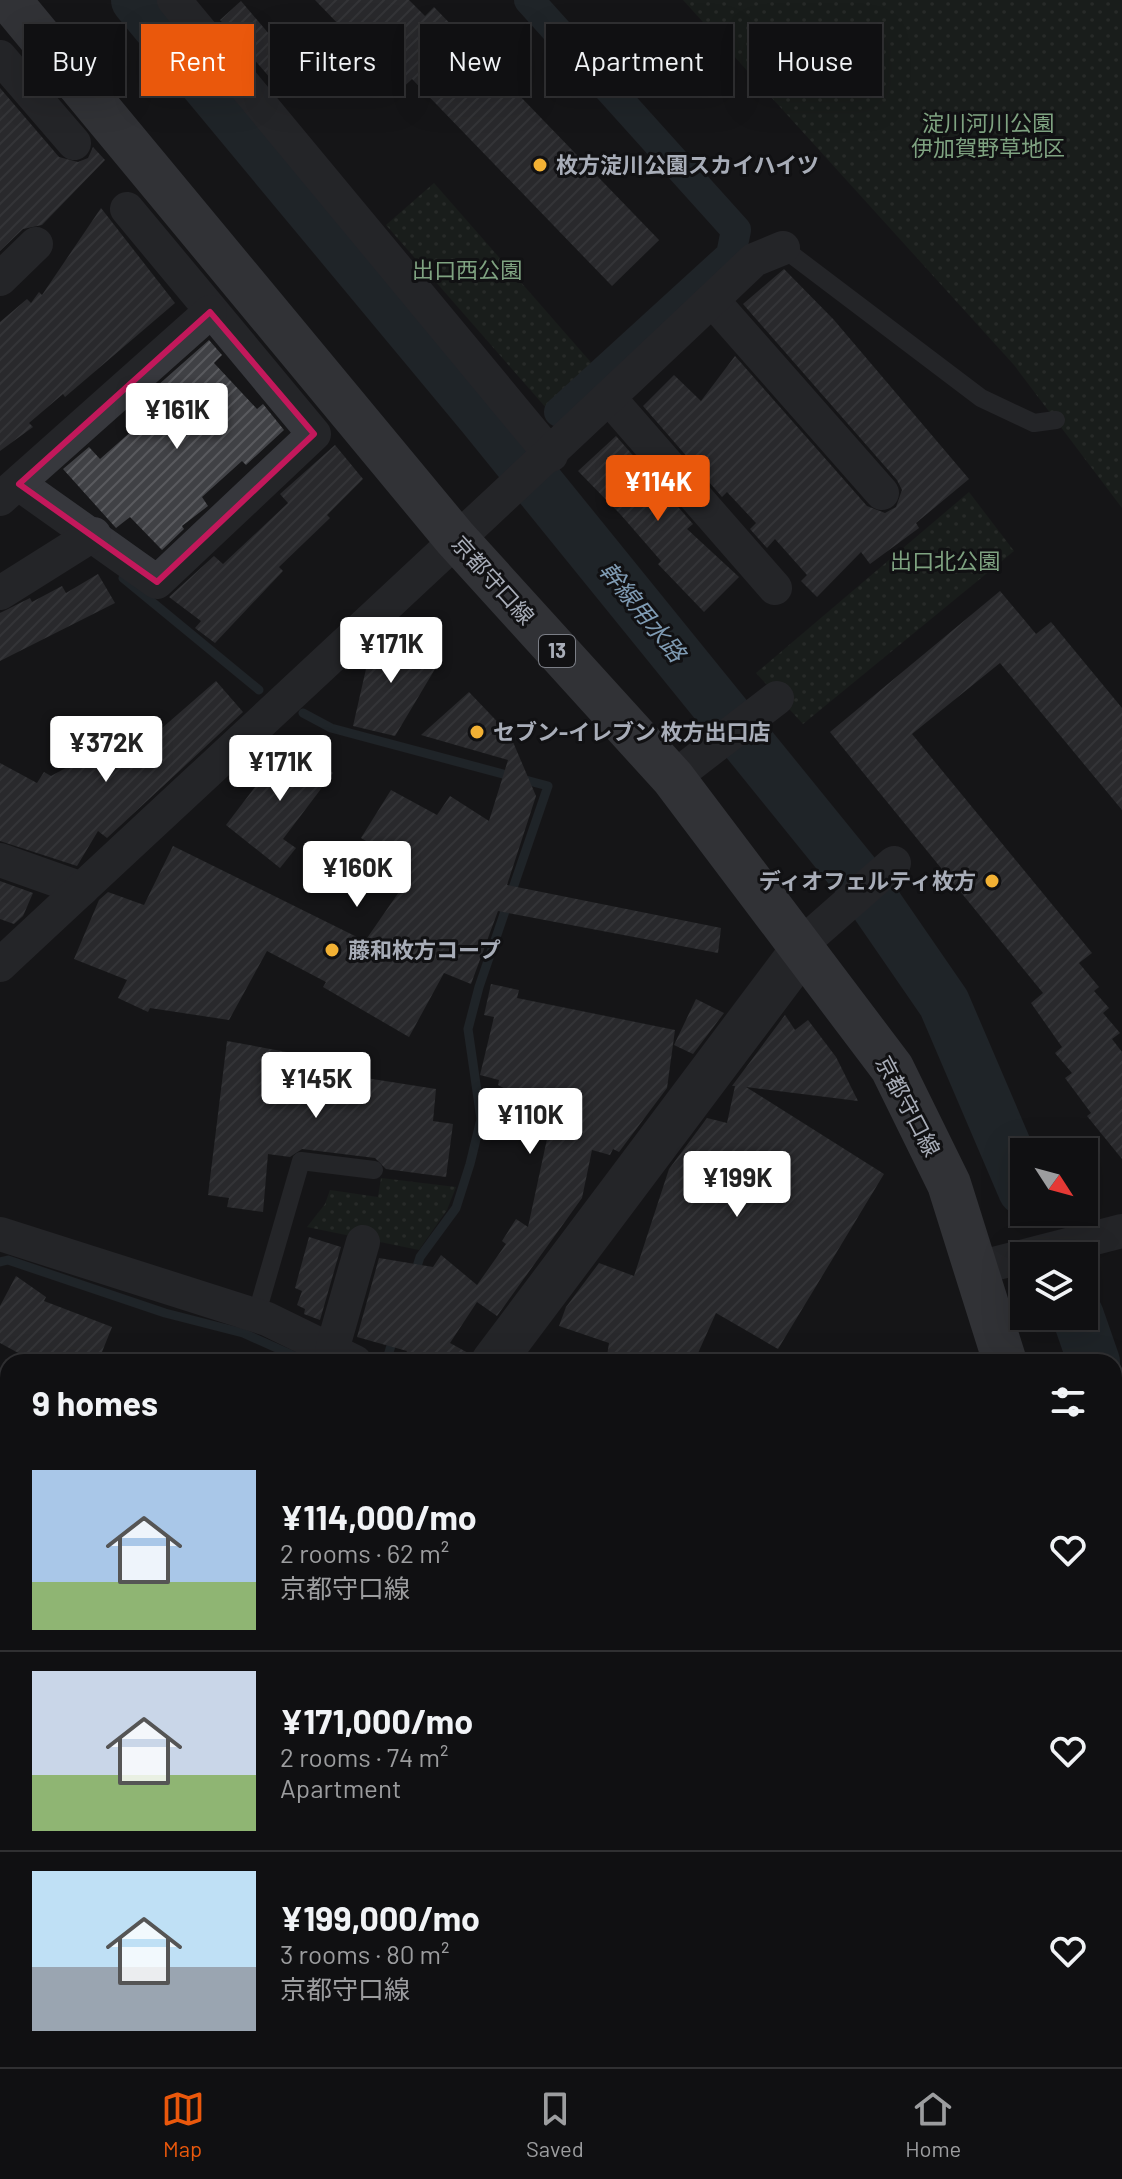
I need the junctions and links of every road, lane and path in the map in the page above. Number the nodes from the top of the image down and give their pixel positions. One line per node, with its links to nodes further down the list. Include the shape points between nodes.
1 (9, 0): 16 (main road, 京都守口線 / 13)
2 (174, 0): 13 (street)
3 (0, 57): 4 (street)
4 (74, 143)
5 (127, 209): 10 (street)
6 (36, 244): 8 (street)
7 (783, 248): 9 (street, via 754,260); 12 (lane, via 981,398 1034,423)
8 (0, 279)
9 (712, 300): 11 (street); 15 (street)
10 (210, 312): 14 (street); 17 (street, via 314,434 157,582)
11 (610, 399): 13 (street); 18 (street)
12 (1056, 420)
13 (551, 455): 16 (street)
14 (10, 492): 17 (street)
15 (882, 493)
16 (468, 528): 21 (main road, 京都守口線 / 13); 24 (street)
17 (94, 534): 19 (street)
18 (775, 588)
19 (0, 593)
20 (777, 698): 21 (street)
21 (679, 772): 25 (main road, 京都守口線 / 13)
22 (0, 860): 24 (street)
23 (894, 863): 25 (street)
24 (82, 889): 26 (street)
25 (807, 942): 31 (main road, 京都守口線 / 13, via 892,1068); 35 (street)
26 (3, 957)
27 (374, 1170): 32 (lane, via 301,1161)
28 (1118, 1232): 31 (street)
29 (0, 1234): 32 (street)
30 (363, 1242): 34 (street)
31 (988, 1265): 36 (main road, 京都守口線 / 13)
32 (256, 1316): 33 (street)
33 (340, 1354)
34 (344, 1354)
35 (499, 1354)
36 (1004, 1354)

